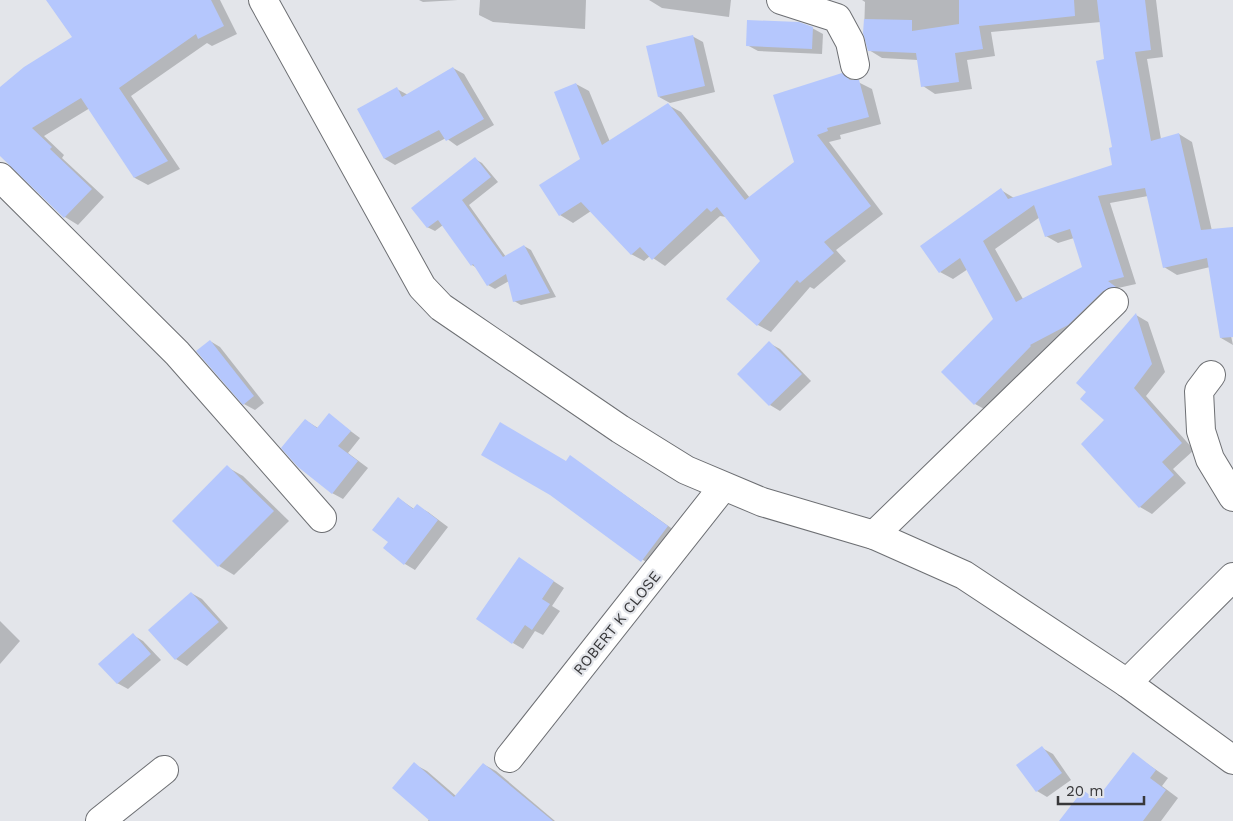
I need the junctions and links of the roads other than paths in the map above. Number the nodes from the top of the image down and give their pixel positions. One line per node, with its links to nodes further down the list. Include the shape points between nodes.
1 (263, 0): 7 (street, via 422,287 441,307 620,429 686,470)
2 (781, 0): 3 (street, via 837,18 850,42)
3 (855, 65)
4 (0, 176): 9 (street, via 177,353)
5 (1114, 302): 10 (street)
6 (1211, 375): 8 (street, via 1199,391 1200,431 1210,459)
7 (723, 487): 10 (street); 13 (street, ROBERT K CLOSE)
8 (1233, 497)
9 (322, 518)
10 (874, 535): 12 (street, via 964,575)
11 (1233, 577): 12 (street)
12 (1127, 683): 14 (street)
13 (509, 758)
14 (1233, 760)
15 (164, 770): 16 (street)
16 (100, 821)

